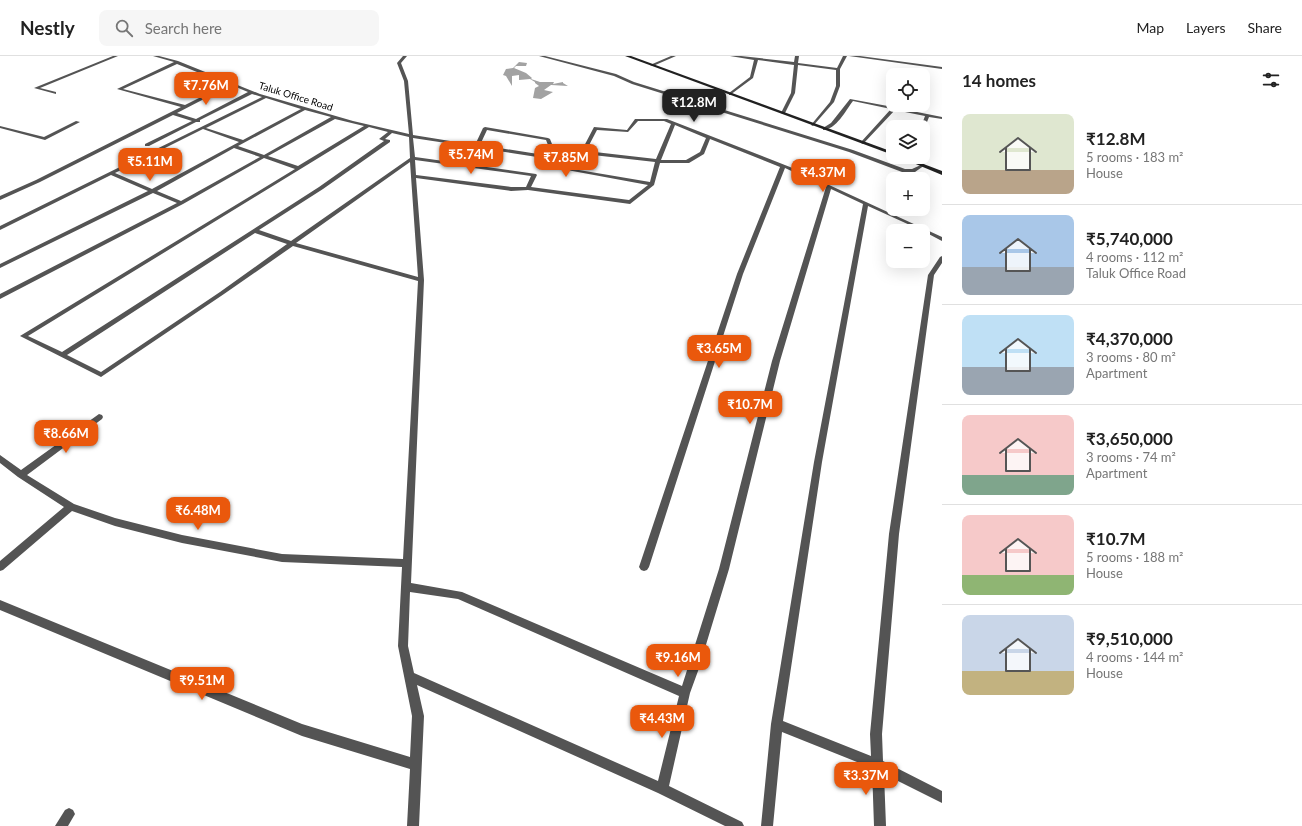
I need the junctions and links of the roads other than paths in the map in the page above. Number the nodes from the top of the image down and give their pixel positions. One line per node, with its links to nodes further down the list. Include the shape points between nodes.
1 (116, 56): 20 (street, via 36,88)
2 (156, 56): 14 (street, Taluk Office Road)
3 (404, 56): 45 (street, via 399,63 406,81)
4 (542, 56): 59 (street, via 615,75 904,170 913,171)
5 (627, 56): 16 (main road)
6 (674, 56): 16 (street)
7 (732, 56): 12 (street)
8 (797, 56): 15 (street)
9 (844, 56): 18 (street)
10 (851, 56): 13 (street)
11 (893, 56): 13 (street)
12 (756, 60): 15 (street); 22 (street, via 752,77)
13 (891, 61): 17 (street)
14 (177, 62): 19 (street, Taluk Office Road); 25 (street, via 119,89)
15 (796, 64): 18 (street); 30 (street, via 793,94)
16 (652, 65): 22 (main road)
17 (942, 68)
18 (838, 69): 39 (street, via 838,86 832,102)
19 (230, 84): 21 (street, Taluk Office Road); 25 (street)
20 (55, 92)
21 (252, 92): 23 (street, Taluk Office Road); 35 (street)
22 (730, 94): 30 (main road)
23 (265, 97): 26 (street, Taluk Office Road); 38 (street)
24 (886, 105): 43 (street, via 852,100 833,124)
25 (186, 107): 29 (street)
26 (305, 108): 32 (street, Taluk Office Road); 47 (street)
27 (891, 112): 48 (street)
28 (915, 112): 31 (street)
29 (173, 113): 35 (street); 70 (street)
30 (783, 114): 39 (main road)
31 (927, 115): 33 (street); 34 (street)
32 (335, 117): 40 (street, Taluk Office Road); 56 (street)
33 (942, 118)
34 (925, 120)
35 (196, 121): 38 (street); 49 (street)
36 (78, 122): 41 (street, via 45,139)
37 (673, 124): 46 (street); 54 (street, via 665,120 637,120 628,131 596,128); 58 (street)
38 (210, 125): 42 (street)
39 (813, 125): 43 (main road)
40 (368, 126): 44 (street, Taluk Office Road); 61 (street)
41 (0, 127)
42 (203, 128): 47 (street); 63 (street)
43 (825, 129): 48 (main road)
44 (392, 131): 45 (street, Taluk Office Road); 74 (street, via 381,139 388,141)
45 (411, 136): 51 (street, Taluk Office Road); 57 (street)
46 (709, 137): 58 (street, via 702,154 687,162); 60 (street)
47 (244, 142): 52 (street)
48 (863, 143): 53 (main road)
49 (147, 145)
50 (550, 145): 51 (street, via 548,139 485,128); 54 (street); 55 (street)
51 (478, 146): 55 (street, Taluk Office Road)
52 (235, 147): 56 (street); 69 (street)
53 (886, 151)
54 (584, 152): 58 (street); 62 (street)
55 (539, 156): 62 (street, via 542,164)
56 (265, 157): 61 (street); 71 (street)
57 (413, 158): 65 (street); 68 (street, via 534,175); 76 (street)
58 (658, 161): 66 (street)
59 (923, 165): 64 (main road)
60 (783, 166): 67 (street); 88 (street, via 740,274)
61 (298, 168): 81 (street, via 23,336)
62 (570, 170): 66 (street)
63 (111, 173): 69 (street); 73 (street)
64 (942, 173)
65 (414, 176): 68 (street, via 511,189); 79 (street)
66 (652, 184): 68 (street, via 630,202)
67 (829, 186): 72 (street); 92 (street, via 776,361 724,569)
68 (528, 188)
69 (154, 190): 71 (street); 78 (street)
70 (0, 198)
71 (181, 202): 80 (street)
72 (866, 203): 75 (street); 93 (street, via 818,462)
73 (0, 228)
74 (255, 231): 76 (street); 81 (street)
75 (942, 239)
76 (292, 244): 79 (street); 81 (street, via 101,375)
77 (942, 258): 94 (street, via 931,275 894,534 876,734)
78 (0, 266)
79 (421, 280): 86 (street)
80 (0, 297)
81 (62, 355)
82 (99, 417): 84 (street)
83 (0, 458): 84 (street)
84 (21, 475): 85 (street)
85 (71, 507): 86 (street, via 115,522 182,539 282,558); 87 (street)
86 (407, 563): 89 (street)
87 (0, 567)
88 (644, 567)
89 (406, 587): 91 (street, via 403,646); 92 (street, via 460,595)
90 (0, 605): 95 (street, via 302,730)
91 (410, 676): 95 (street, via 418,716); 96 (street)
92 (685, 693): 96 (street)
93 (777, 724): 94 (street); 102 (street)
94 (876, 764): 97 (street); 103 (street)
95 (416, 765): 100 (street)
96 (662, 789): 101 (street)
97 (942, 797)
98 (69, 814): 99 (street)
99 (62, 826)
100 (413, 826)
101 (738, 826)
102 (767, 826)
103 (880, 826)

